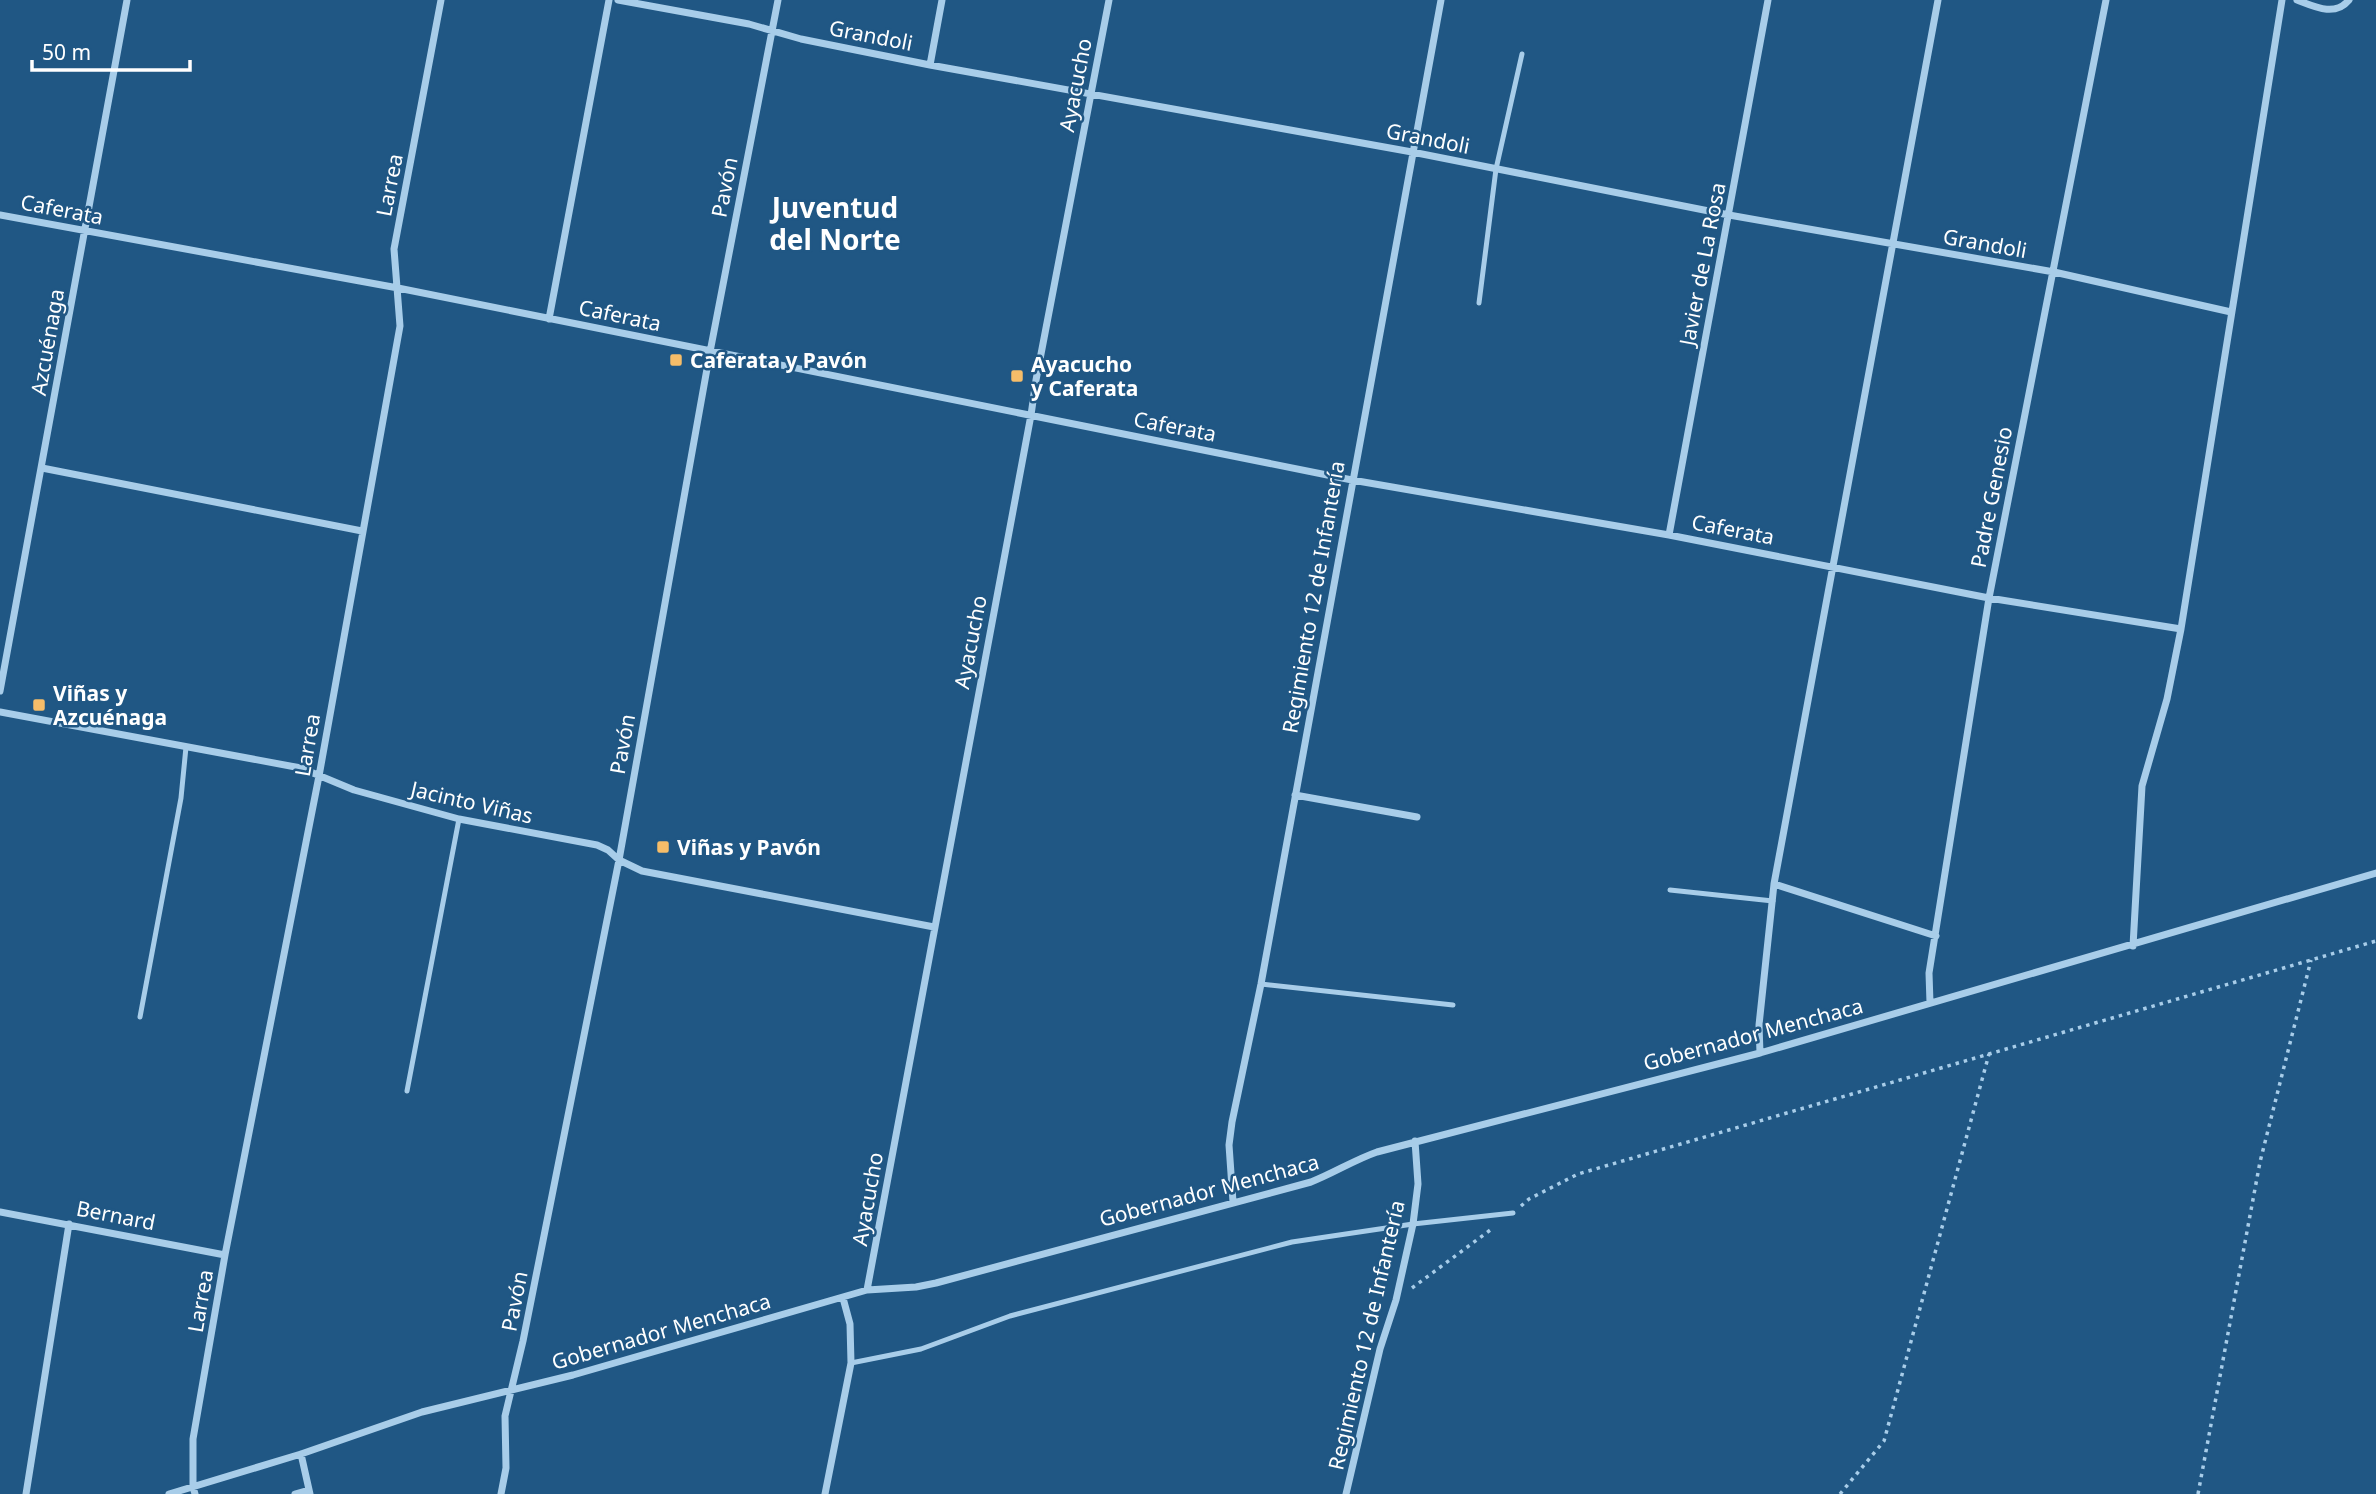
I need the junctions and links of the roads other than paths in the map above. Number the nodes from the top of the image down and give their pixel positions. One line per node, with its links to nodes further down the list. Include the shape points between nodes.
1 (127, 0): 23 (street, Azcuénaga)
2 (441, 0): 26 (street, Larrea, via 394,248)
3 (610, 0): 29 (street)
4 (618, 0): 15 (street, Grandoli)
5 (778, 0): 15 (street, Pavón)
6 (942, 0): 17 (street)
7 (1109, 0): 18 (street, Ayacucho)
8 (1441, 0): 19 (street, Regimiento 12 de Infantería)
9 (1768, 0): 22 (street, Javier de La Rosa)
10 (1938, 0): 24 (street)
11 (2106, 0): 25 (street, Padre Genesio)
12 (2282, 0): 28 (street)
13 (2297, 0): 14 (street, via 2326,10 2340,9)
14 (2349, 0)
15 (772, 31): 17 (street, Grandoli); 30 (street, Pavón)
16 (1522, 54): 20 (lane)
17 (930, 65): 18 (street, Grandoli)
18 (1092, 93): 19 (street, Grandoli); 31 (street, Ayacucho)
19 (1412, 152): 20 (street, Grandoli); 33 (street, Regimiento 12 de Infantería)
20 (1496, 169): 22 (street, Grandoli); 27 (lane)
21 (0, 215): 23 (street, Caferata)
22 (1729, 215): 24 (street, Grandoli); 35 (street, Javier de La Rosa)
23 (84, 232): 26 (street, Caferata); 32 (street, Azcuénaga)
24 (1892, 245): 25 (street, Grandoli); 36 (street)
25 (2054, 272): 28 (street, Grandoli); 37 (street, Padre Genesio)
26 (398, 288): 29 (street, Caferata); 34 (street, Larrea, via 400,326)
27 (1479, 303)
28 (2231, 312): 38 (street)
29 (549, 318): 30 (street, Caferata)
30 (710, 352): 31 (street, Caferata); 46 (street, Pavón)
31 (1031, 415): 33 (street, Caferata); 51 (street, Ayacucho)
32 (42, 468): 34 (street); 39 (street, Azcuénaga)
33 (1352, 480): 35 (street, Caferata); 43 (street, Regimiento 12 de Infantería)
34 (362, 531): 42 (street, Larrea)
35 (1669, 535): 36 (street, Caferata)
36 (1833, 567): 37 (street, Caferata); 48 (street)
37 (1989, 598): 38 (street, Caferata); 52 (street, Padre Genesio)
38 (2181, 629): 53 (street, via 2142,786)
39 (0, 691)
40 (0, 712): 41 (street, Jacinto Viñas)
41 (186, 747): 42 (street, Jacinto Viñas, via 301,768); 57 (lane, via 181,798)
42 (319, 776): 45 (street, Jacinto Viñas); 66 (street, Larrea)
43 (1295, 795): 44 (street); 54 (street, Regimiento 12 de Infantería)
44 (1417, 817)
45 (460, 820): 46 (street, Jacinto Viñas, via 597,845); 59 (lane)
46 (619, 860): 51 (street, Jacinto Viñas, via 665,877); 70 (street, Pavón)
47 (2376, 873): 53 (street, Gobernador Menchaca)
48 (1774, 884): 50 (street); 52 (street)
49 (1670, 890): 50 (lane)
50 (1773, 901): 58 (street)
51 (934, 927): 67 (street, Ayacucho)
52 (1936, 936): 55 (street, Padre Genesio, via 1929,973)
53 (2133, 946): 55 (street, Gobernador Menchaca)
54 (1261, 984): 56 (lane); 61 (street, Regimiento 12 de Infantería, via 1229,1145)
55 (1930, 1003): 58 (street, Gobernador Menchaca)
56 (1453, 1005)
57 (140, 1017)
58 (1760, 1054): 60 (street, Gobernador Menchaca)
59 (407, 1091)
60 (1415, 1142): 61 (street, Gobernador Menchaca, via 1359,1158 1311,1182); 65 (street, Regimiento 12 de Infantería, via 1418,1184)
61 (1233, 1202): 67 (street, Gobernador Menchaca, via 936,1283)
62 (0, 1212): 64 (street, Bernard)
63 (1513, 1213): 65 (lane)
64 (69, 1224): 66 (street, Bernard); 74 (street)
65 (1413, 1224): 69 (lane, via 1254,1251 1010,1316 921,1349); 79 (street, Regimiento 12 de Infantería)
66 (226, 1255): 72 (street, Larrea, via 194,1439)
67 (867, 1290): 68 (street, Gobernador Menchaca)
68 (843, 1298): 69 (street, via 850,1324); 70 (street, Gobernador Menchaca)
69 (851, 1363): 78 (street)
70 (511, 1390): 71 (street, Gobernador Menchaca, via 422,1412); 77 (street, Pavón)
71 (301, 1454): 72 (street, Gobernador Menchaca); 73 (street)
72 (194, 1490): 75 (street, Gobernador Menchaca)
73 (309, 1492): 76 (street)
74 (26, 1494)
75 (169, 1494)
76 (295, 1494)
77 (501, 1494)
78 (825, 1494)
79 (1346, 1494)

